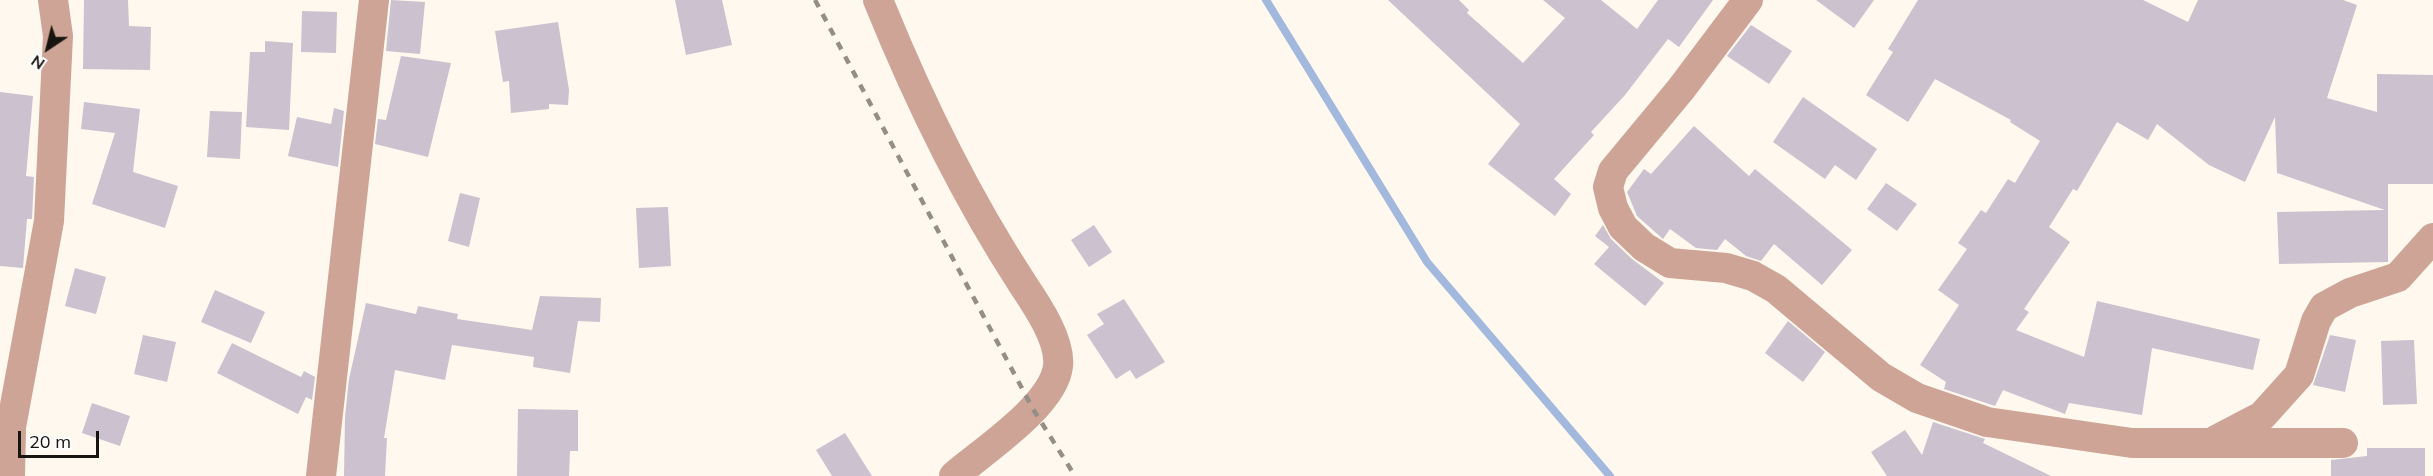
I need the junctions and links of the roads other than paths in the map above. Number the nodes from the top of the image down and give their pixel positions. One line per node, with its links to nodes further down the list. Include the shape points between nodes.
1 (53, 0): 8 (street, via 58,36 49,221 11,428)
2 (374, 0): 9 (street)
3 (878, 0): 10 (street, via 961,181 1038,307 1052,336 1058,365 1050,388 1033,409)
4 (1748, 0): 6 (street, via 1614,171 1608,187 1623,227 1644,247 1670,263 1726,268 1753,276 1784,295 1881,376 1917,398 1987,422 2132,443)
5 (2433, 238): 6 (street, via 2398,277 2350,293 2324,307 2299,375 2262,416)
6 (2210, 443): 7 (street)
7 (2343, 443)
8 (10, 476)
9 (321, 476)
10 (954, 476)

